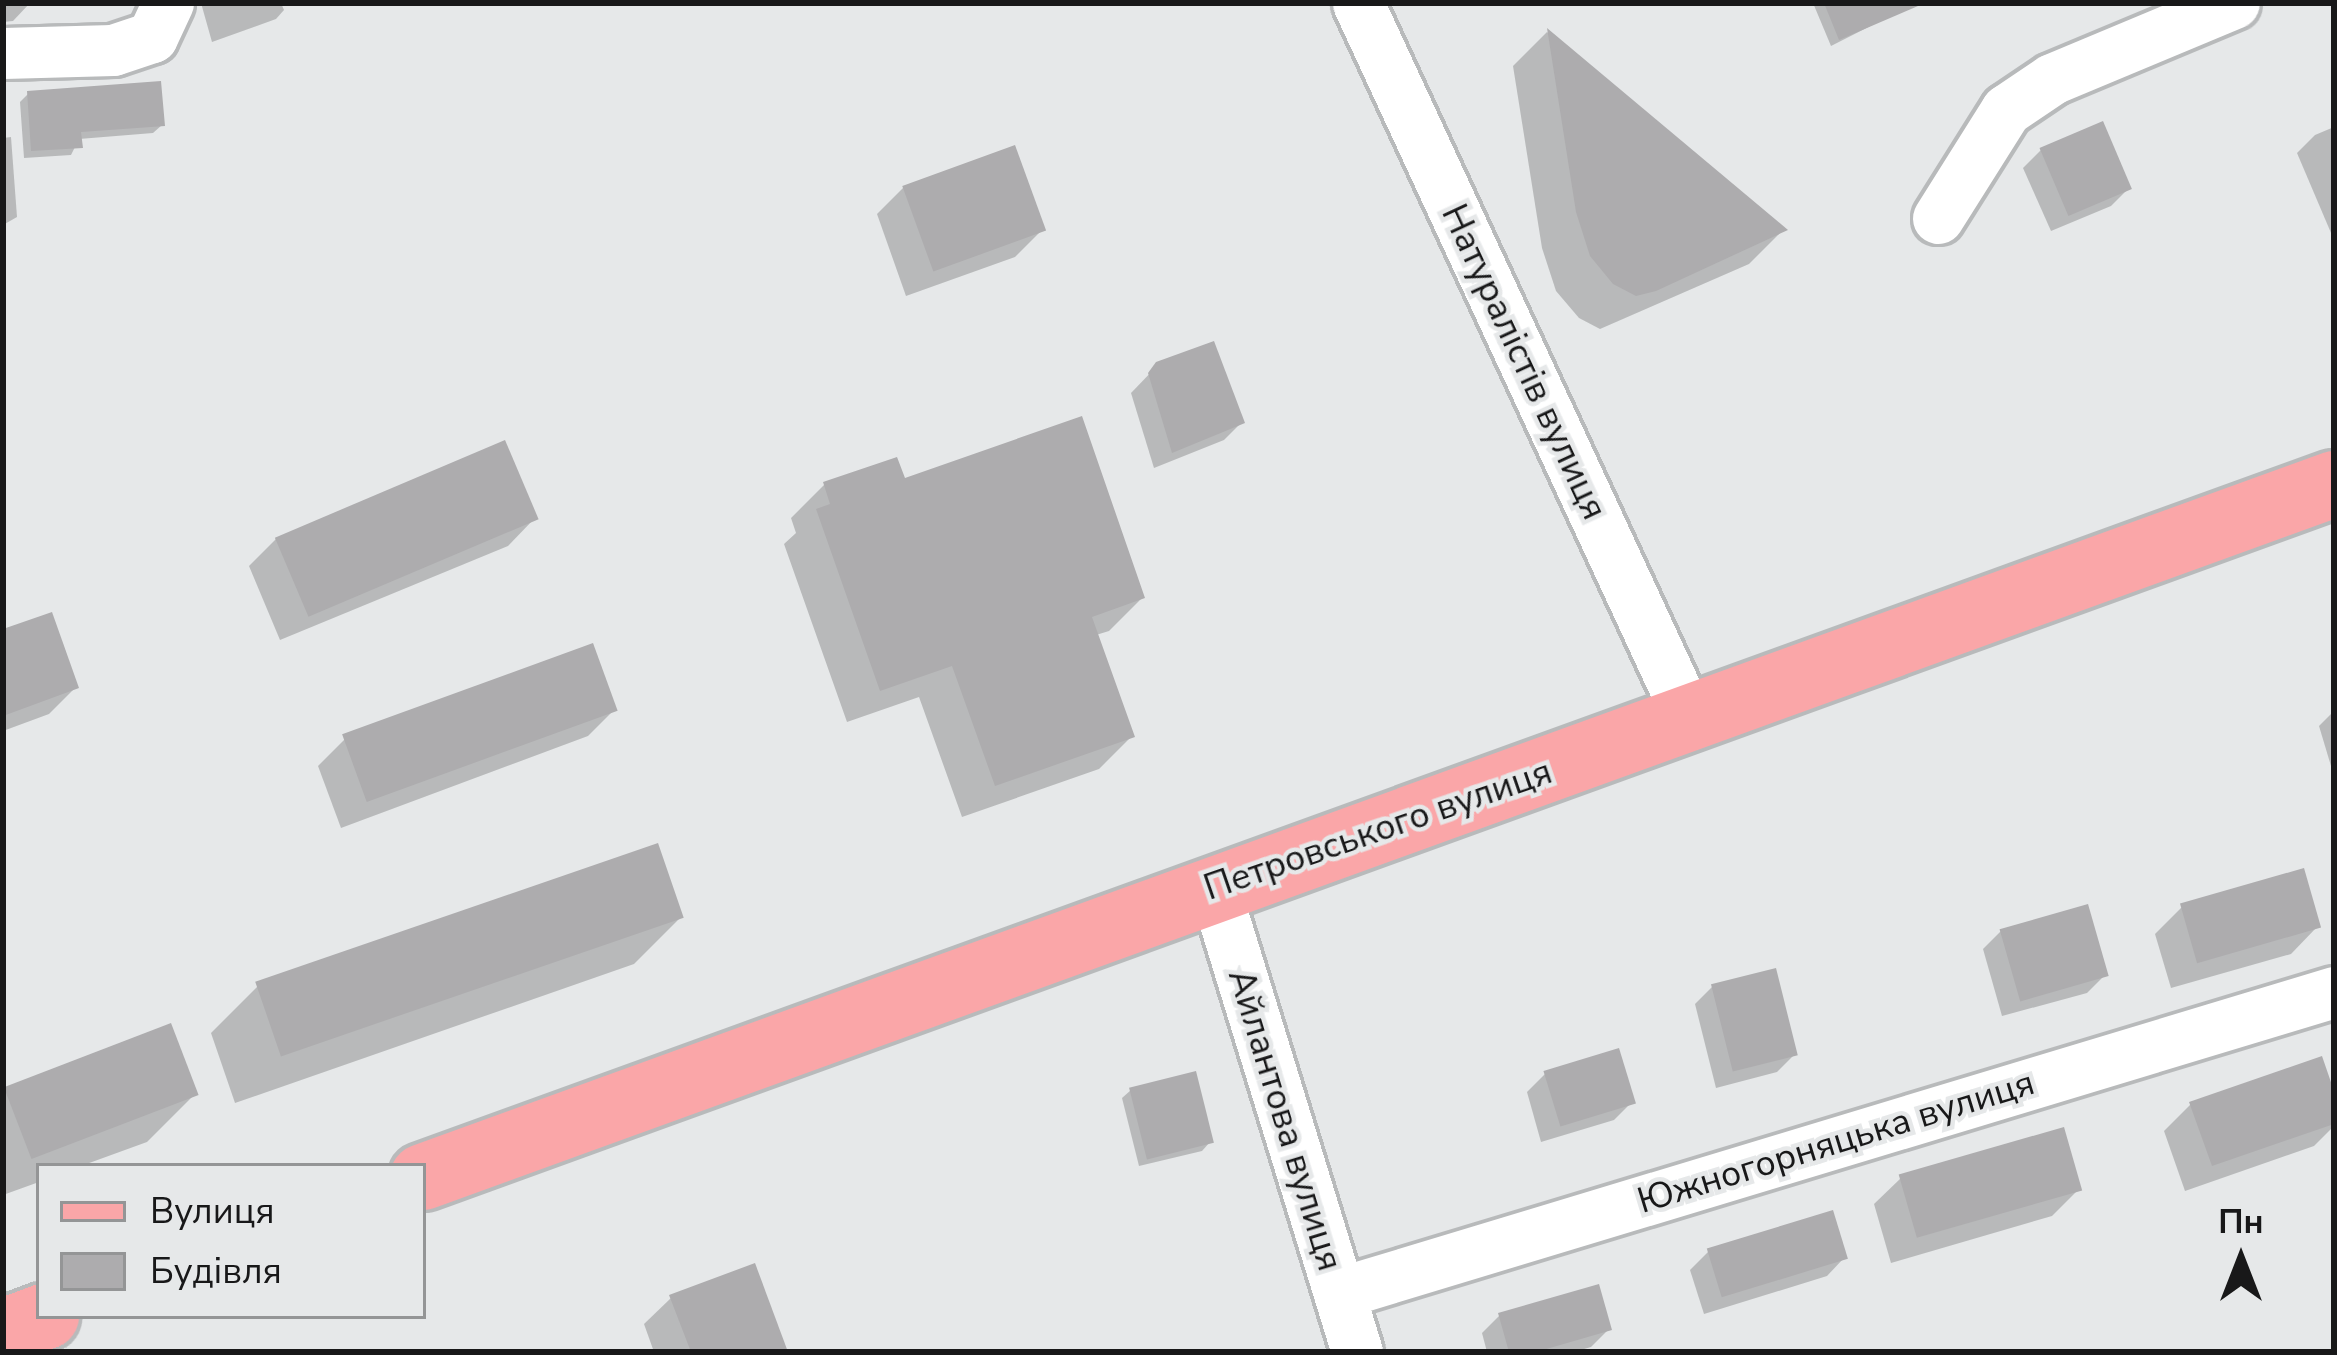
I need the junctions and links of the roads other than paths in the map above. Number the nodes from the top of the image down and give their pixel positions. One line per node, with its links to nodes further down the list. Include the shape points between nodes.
1 (169, 3): 4 (street, via 152,38 113,50)
2 (1358, 3): 7 (street, Натуралістів вулиця)
3 (2234, 3): 5 (street, via 2052,79 2006,110)
4 (3, 53)
5 (1938, 218)
6 (2334, 484): 7 (main road, Петровського вулиця)
7 (1690, 721): 8 (main road, Петровського вулиця)
8 (1214, 887): 10 (main road, Петровського вулиця); 11 (street, Айлантова вулиця)
9 (2334, 992): 11 (street, Южногорняцька вулиця)
10 (426, 1177)
11 (1339, 1293): 14 (street, Айлантова вулиця)
12 (38, 1319): 13 (main road)
13 (3, 1332)
14 (1357, 1352)

